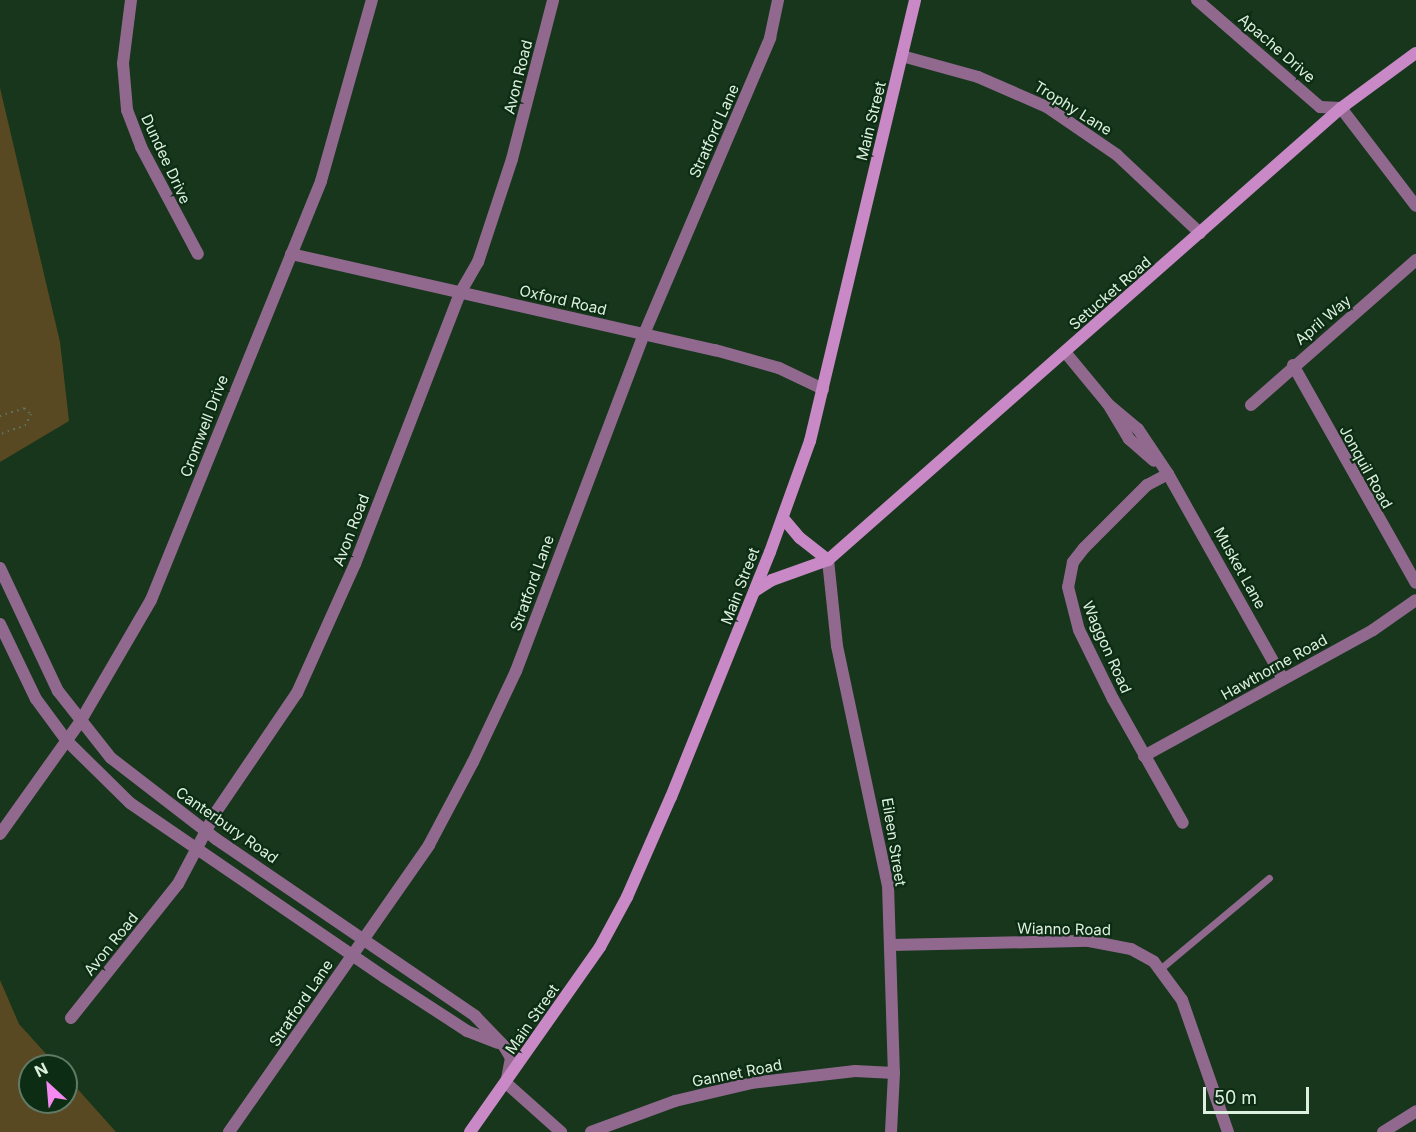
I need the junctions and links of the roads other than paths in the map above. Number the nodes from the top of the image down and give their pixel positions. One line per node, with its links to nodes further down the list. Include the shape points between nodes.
1 (131, 0): 12 (street, Dundee Drive, via 123,63 127,110 141,147)
2 (372, 0): 13 (street, Cromwell Drive, via 321,181)
3 (553, 0): 15 (street, Avon Road, via 512,159 478,262)
4 (778, 0): 16 (street, Stratford Lane, via 771,38)
5 (915, 0): 8 (main road, Main Street)
6 (1197, 0): 9 (street, Apache Drive, via 1320,107)
7 (1416, 53): 9 (main road, Setucket Road)
8 (902, 56): 11 (street, Trophy Lane, via 978,77 1047,107 1117,155); 19 (main road, Main Street)
9 (1341, 108): 10 (street); 11 (main road, Setucket Road)
10 (1416, 206)
11 (1200, 233): 17 (main road, Setucket Road)
12 (198, 254)
13 (291, 254): 15 (street, Oxford Road); 30 (street, Cromwell Drive, via 151,600)
14 (1416, 260): 18 (street, April Way)
15 (460, 293): 16 (street, Oxford Road); 34 (street, Avon Road, via 355,564 297,693)
16 (644, 334): 19 (street, Oxford Road, via 779,368); 38 (street, Stratford Lane, via 516,671 429,845)
17 (1065, 352): 21 (street, Musket Lane, via 1108,404 1138,429); 23 (main road, Setucket Road)
18 (1293, 365): 20 (street, April Way); 25 (street, Jonquil Road)
19 (823, 389): 22 (main road, Main Street)
20 (1251, 405)
21 (1168, 474): 29 (street, Musket Lane); 32 (street, Waggon Road, via 1147,485 1100,532 1072,562 1068,574 1070,604 1079,630)
22 (783, 518): 23 (main road); 26 (main road, Main Street)
23 (828, 560): 26 (main road, Setucket Road, via 772,580); 39 (street, Eileen Street, via 837,646 888,885)
24 (0, 568): 30 (street, Canterbury Road, via 58,691)
25 (1416, 583)
26 (755, 591): 45 (main road, Main Street, via 627,897 600,947)
27 (1416, 600): 29 (street, Hawthorne Road, via 1373,630)
28 (0, 624): 31 (street, via 36,699)
29 (1283, 679): 32 (street, Hawthorne Road)
30 (80, 722): 31 (street, Cromwell Drive); 34 (street, Canterbury Road, via 111,758)
31 (67, 741): 35 (street, Cromwell Drive); 36 (street, via 130,803)
32 (1144, 756): 33 (street, Waggon Road)
33 (1184, 823)
34 (207, 832): 36 (street, Avon Road); 38 (street, Canterbury Road)
35 (0, 834)
36 (199, 848): 40 (street); 42 (street, Avon Road, via 178,884)
37 (1269, 878): 41 (lane)
38 (365, 938): 40 (street, Stratford Lane); 43 (street, Canterbury Road, via 475,1016)
39 (891, 945): 41 (street, Wianno Road, via 1112,943 1131,949); 44 (street, Eileen Street)
40 (352, 954): 43 (street, via 468,1030); 47 (street, Stratford Lane)
41 (1160, 969): 52 (street, Wianno Road, via 1182,1000)
42 (71, 1018)
43 (504, 1046): 45 (street, via 511,1058)
44 (894, 1073): 50 (street, Gannet Road, via 855,1071 751,1083 675,1101); 51 (street, Eileen Street)
45 (506, 1083): 48 (main road, Main Street); 49 (street)
46 (1416, 1110): 53 (street)
47 (229, 1132)
48 (470, 1132)
49 (561, 1132)
50 (591, 1132)
51 (891, 1132)
52 (1228, 1132)
53 (1383, 1132)

